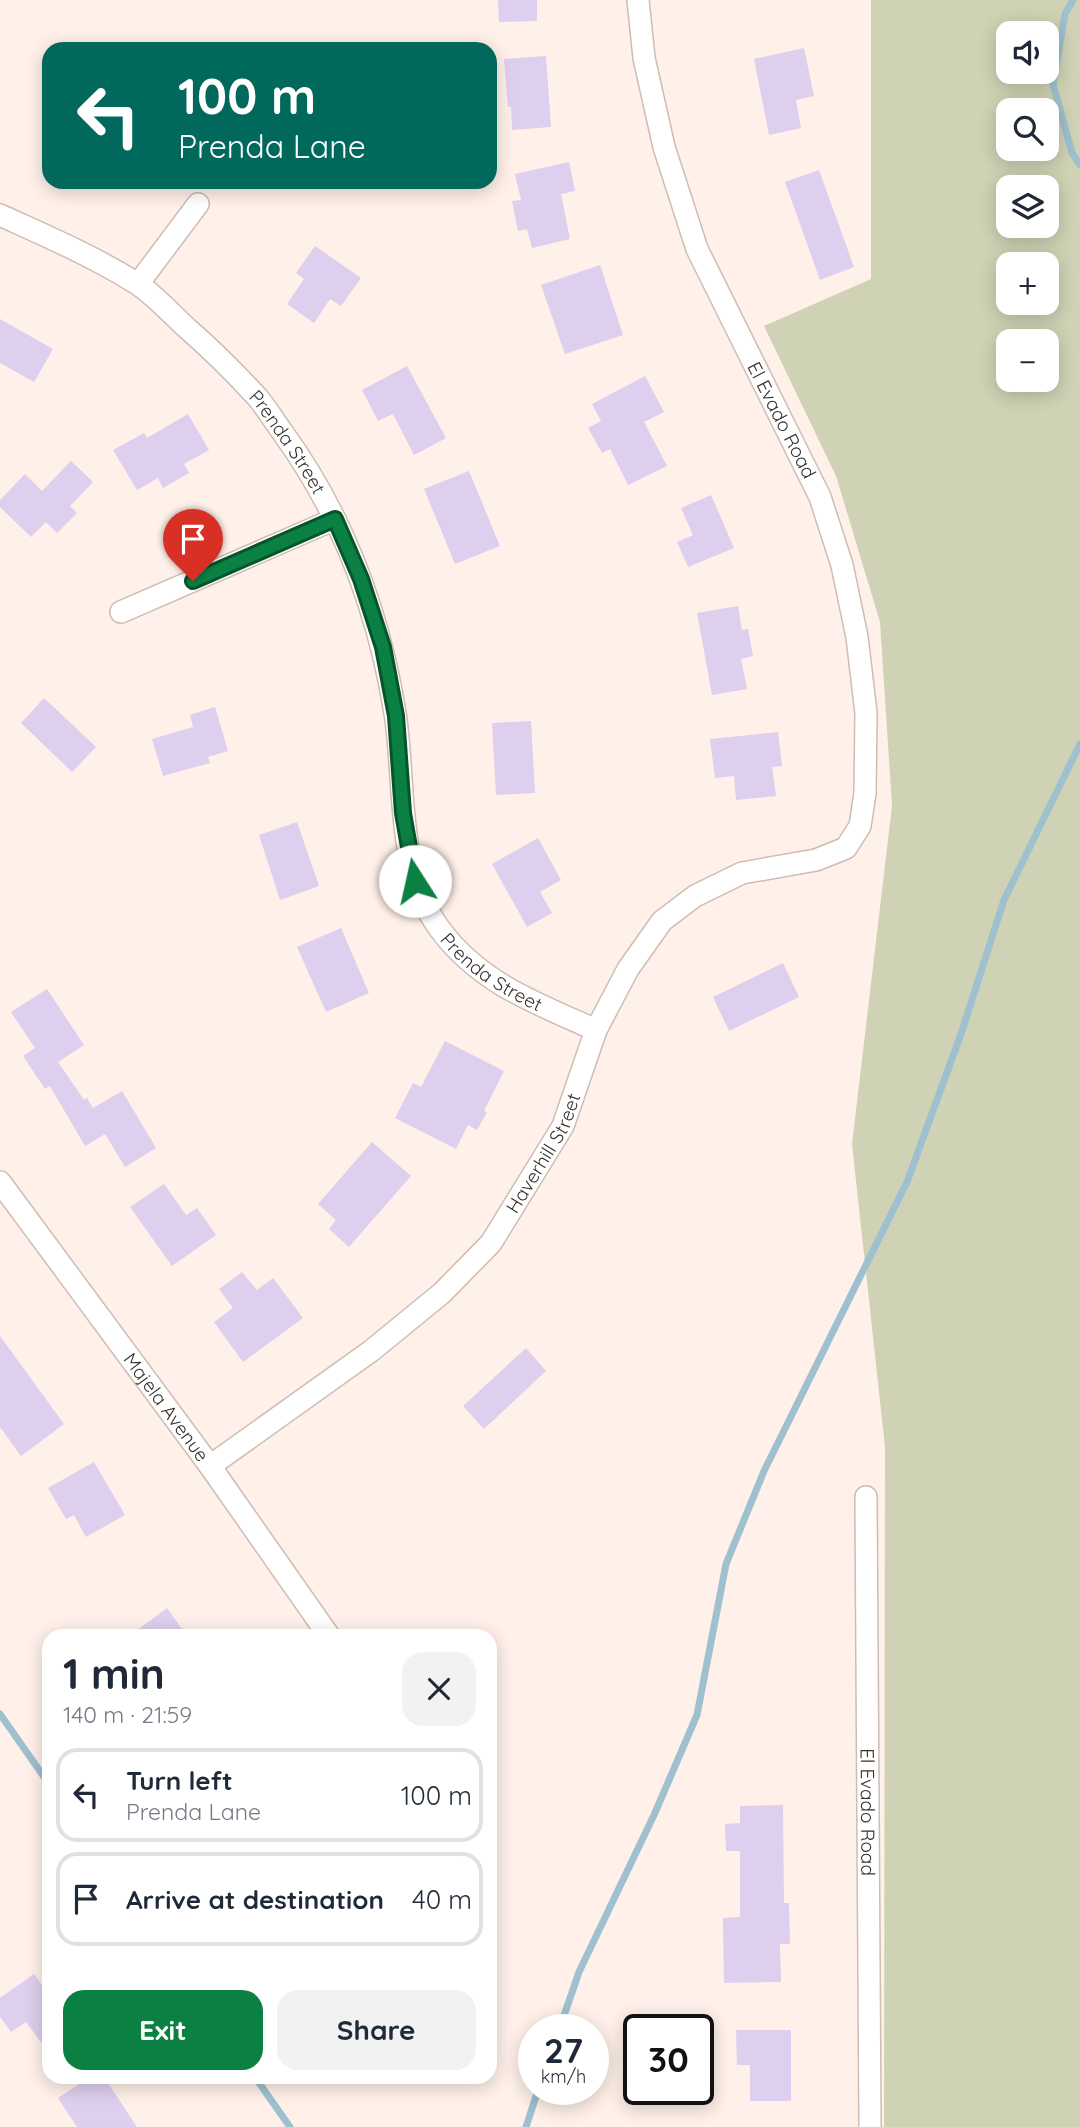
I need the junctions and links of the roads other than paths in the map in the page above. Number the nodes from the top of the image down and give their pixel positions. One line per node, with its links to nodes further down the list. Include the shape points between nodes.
1 (638, 0): 7 (street, El Evado Road, via 644,58 664,146 697,249 820,496 842,565 866,713 865,793 860,826)
2 (198, 204): 4 (street)
3 (0, 215): 4 (street, Prenda Street)
4 (138, 284): 5 (street, Prenda Street, via 259,400 300,456)
5 (335, 519): 6 (street); 8 (street, Prenda Street, via 383,647 396,716 403,813 415,881 438,927 471,963 511,992)
6 (121, 612)
7 (846, 848): 8 (street, Haverhill Street, via 816,860 742,873 695,896 662,921 628,969)
8 (596, 1030): 10 (street, Haverhill Street, via 563,1126 491,1243 442,1293 371,1351)
9 (0, 1182): 10 (street, Majela Avenue)
10 (210, 1466): 12 (street, Majela Avenue)
11 (866, 1497): 13 (street, El Evado Road)
12 (324, 1629)
13 (870, 2127)

